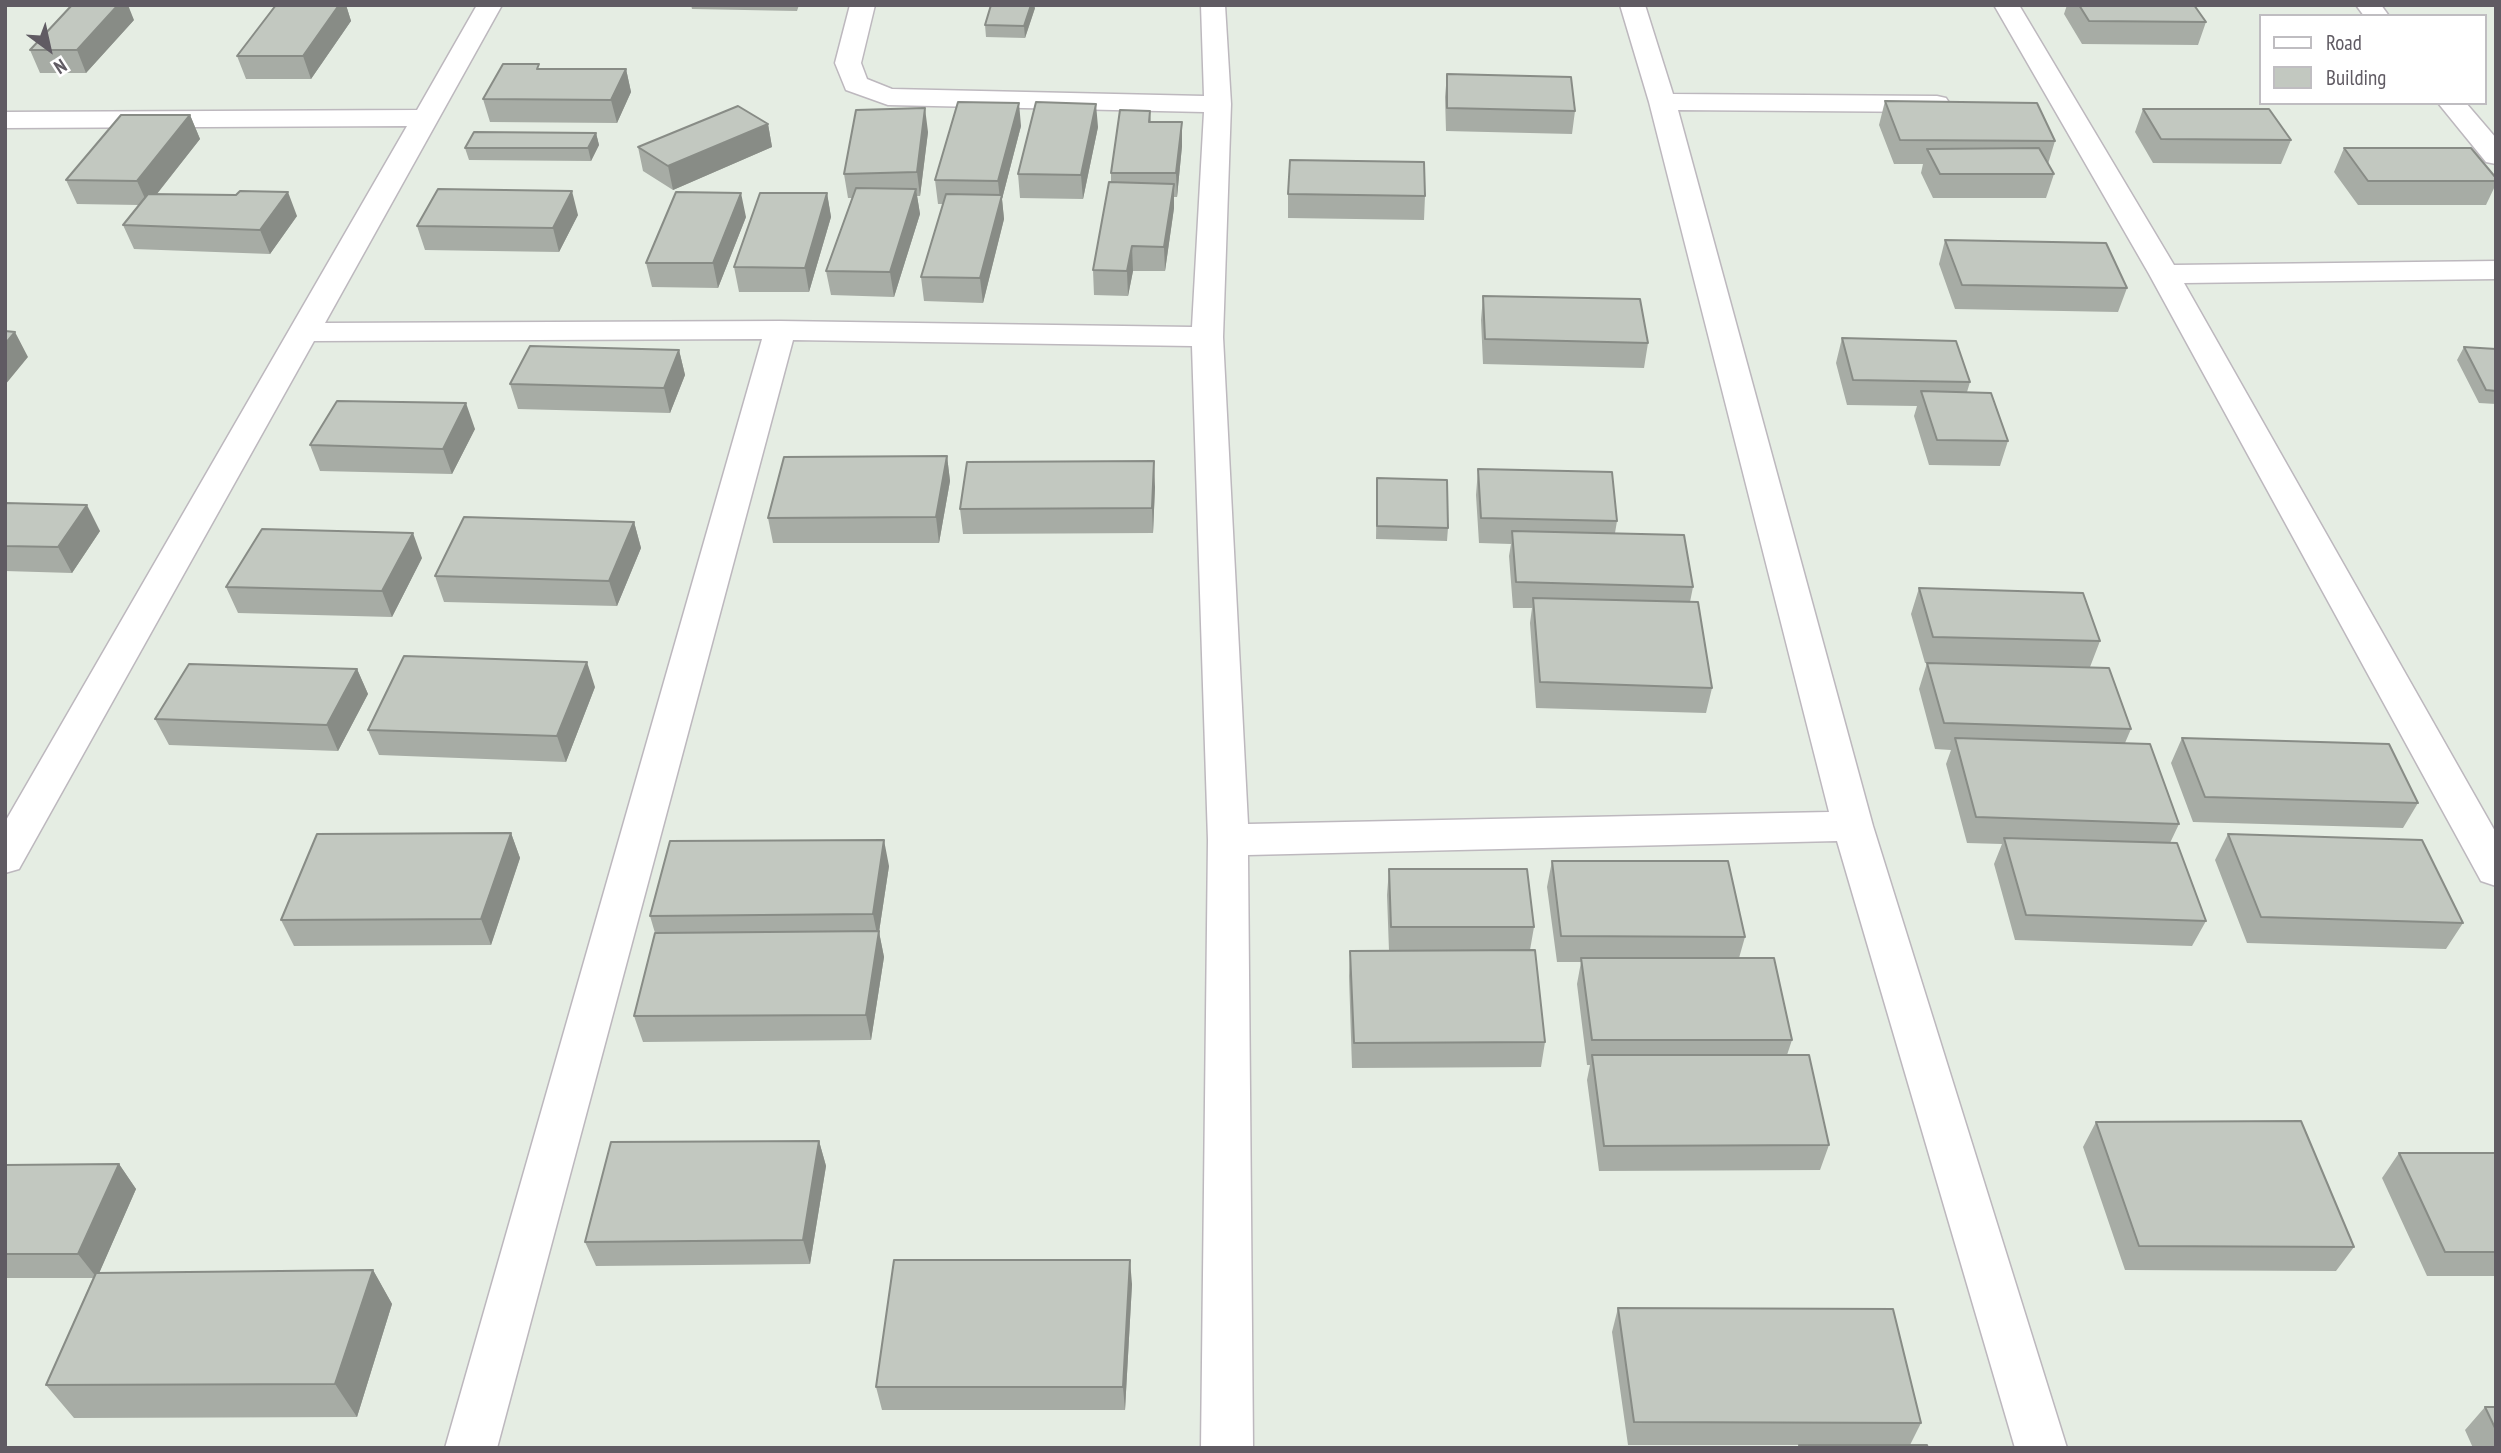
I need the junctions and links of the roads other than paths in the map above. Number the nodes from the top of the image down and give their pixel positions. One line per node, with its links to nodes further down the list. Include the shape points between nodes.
1 (490, 5): 10 (street)
2 (863, 5): 7 (street, via 848,64 855,84 888,97)
3 (1213, 5): 7 (street)
4 (1632, 5): 6 (street)
5 (2006, 5): 14 (street, via 2051,104)
6 (1662, 102): 8 (street); 18 (street)
7 (1218, 104): 17 (street)
8 (1968, 104)
9 (2453, 105): 12 (street)
10 (424, 118): 11 (street); 16 (street)
11 (5, 120)
12 (2496, 156)
13 (2496, 270): 14 (street)
14 (2164, 274): 21 (street)
15 (780, 330): 16 (street); 17 (street); 22 (street)
16 (305, 332): 20 (street)
17 (1207, 337): 19 (street)
18 (1853, 826): 19 (street); 24 (street)
19 (1228, 840): 23 (street)
20 (5, 858)
21 (2496, 870)
22 (471, 1448)
23 (1227, 1448)
24 (2041, 1448)

